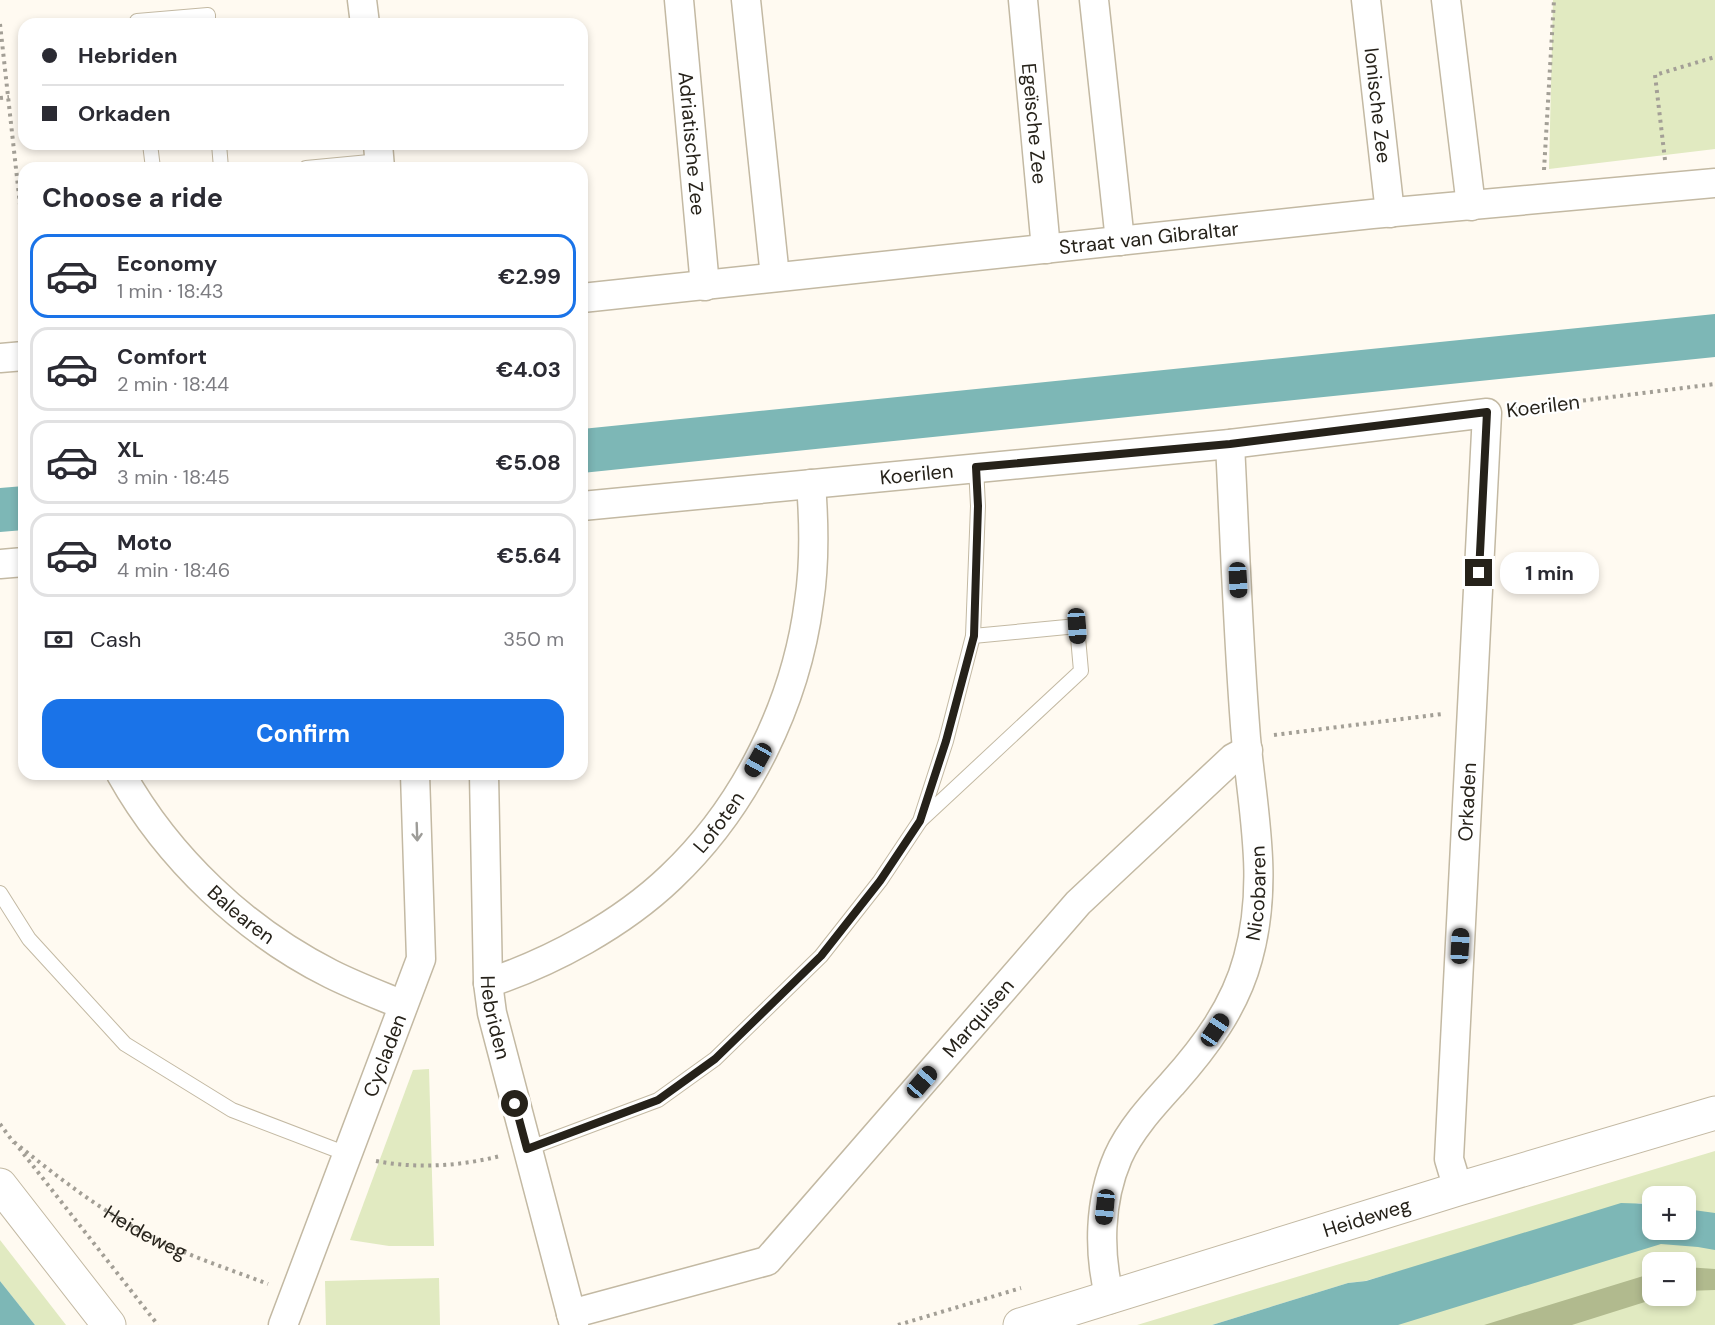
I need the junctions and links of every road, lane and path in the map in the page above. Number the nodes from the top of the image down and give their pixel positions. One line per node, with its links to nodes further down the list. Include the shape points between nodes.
1 (362, 0): 11 (street)
2 (679, 0): 27 (street, Adriatische Zee)
3 (746, 0): 26 (street)
4 (1023, 0): 25 (street, Egeïsche Zee)
5 (1094, 0): 24 (street)
6 (1366, 0): 23 (street, Ionische Zee)
7 (1446, 0): 22 (street)
8 (1554, 0): 21 (path)
9 (172, 18): 10 (lane)
10 (208, 18)
11 (364, 18)
12 (0, 24): 14 (path)
13 (1715, 57): 20 (path, via 1655,75)
14 (9, 97): 15 (path); 18 (path)
15 (0, 98)
16 (379, 158): 17 (lane)
17 (350, 162)
18 (18, 176)
19 (1715, 183): 20 (street, Straat van Gibraltar)
20 (1668, 188): 21 (street, Straat van Gibraltar)
21 (1542, 199): 22 (street, Straat van Gibraltar)
22 (1471, 206): 23 (street, Straat van Gibraltar)
23 (1390, 213): 24 (street, Straat van Gibraltar)
24 (1120, 241): 25 (street, Straat van Gibraltar)
25 (1047, 249): 26 (street, Straat van Gibraltar)
26 (775, 278): 27 (street, Straat van Gibraltar)
27 (705, 286): 28 (street, Straat van Gibraltar)
28 (588, 297)
29 (18, 356): 30 (street)
30 (0, 358)
31 (1715, 384): 32 (path, Koerilen)
32 (1487, 412): 33 (street, Koerilen); 40 (street, Orkaden)
33 (1230, 444): 34 (street, Koerilen); 41 (street, Nicobaren)
34 (976, 467): 35 (street, Koerilen); 39 (lane)
35 (811, 484): 36 (street, Koerilen); 47 (street, Lofoten, via 814,522 810,601 800,650 771,733 738,796 702,845 671,878 619,918 522,972)
36 (588, 505)
37 (18, 562): 38 (street)
38 (0, 564)
39 (974, 636): 45 (lane); 45 (lane, via 1077,626 1080,671)
40 (1472, 710): 41 (path); 55 (street, Orkaden, via 1449,1158)
41 (1247, 744): 57 (street, Nicobaren, via 1259,857 1255,925 1248,958 1223,1018 1118,1156 1110,1179 1102,1236 1102,1264); 58 (street, Marquisen, via 1078,903 766,1261)
42 (124, 780): 48 (street, Balearen, via 136,801 195,875 267,936 331,974)
43 (415, 780): 48 (street, Cycladen, one-way to 48, via 421,959)
44 (484, 780): 47 (street, Hebriden)
45 (920, 821): 52 (lane, via 880,881 821,956 715,1059 658,1100)
46 (0, 893): 53 (lane, via 29,939 125,1044 232,1110)
47 (488, 983): 52 (street, Hebriden)
48 (403, 1005): 53 (street, Cycladen)
49 (1715, 1113): 55 (street, Heideweg)
50 (0, 1124): 51 (path, Heideweg)
51 (14, 1142): 56 (path, Heideweg, via 75,1192 138,1230); 60 (path, Heideweg)
52 (527, 1149): 53 (path, via 488,1159 424,1165 379,1162); 58 (street, Hebriden)
53 (347, 1154): 56 (street, Cycladen)
54 (0, 1185): 59 (street)
55 (1458, 1190): 57 (street, Heideweg)
56 (294, 1295): 61 (street, Cycladen)
57 (1110, 1299): 62 (street, Heideweg)
58 (572, 1320)
59 (109, 1325)
60 (158, 1325)
61 (283, 1325)
62 (1020, 1325)

